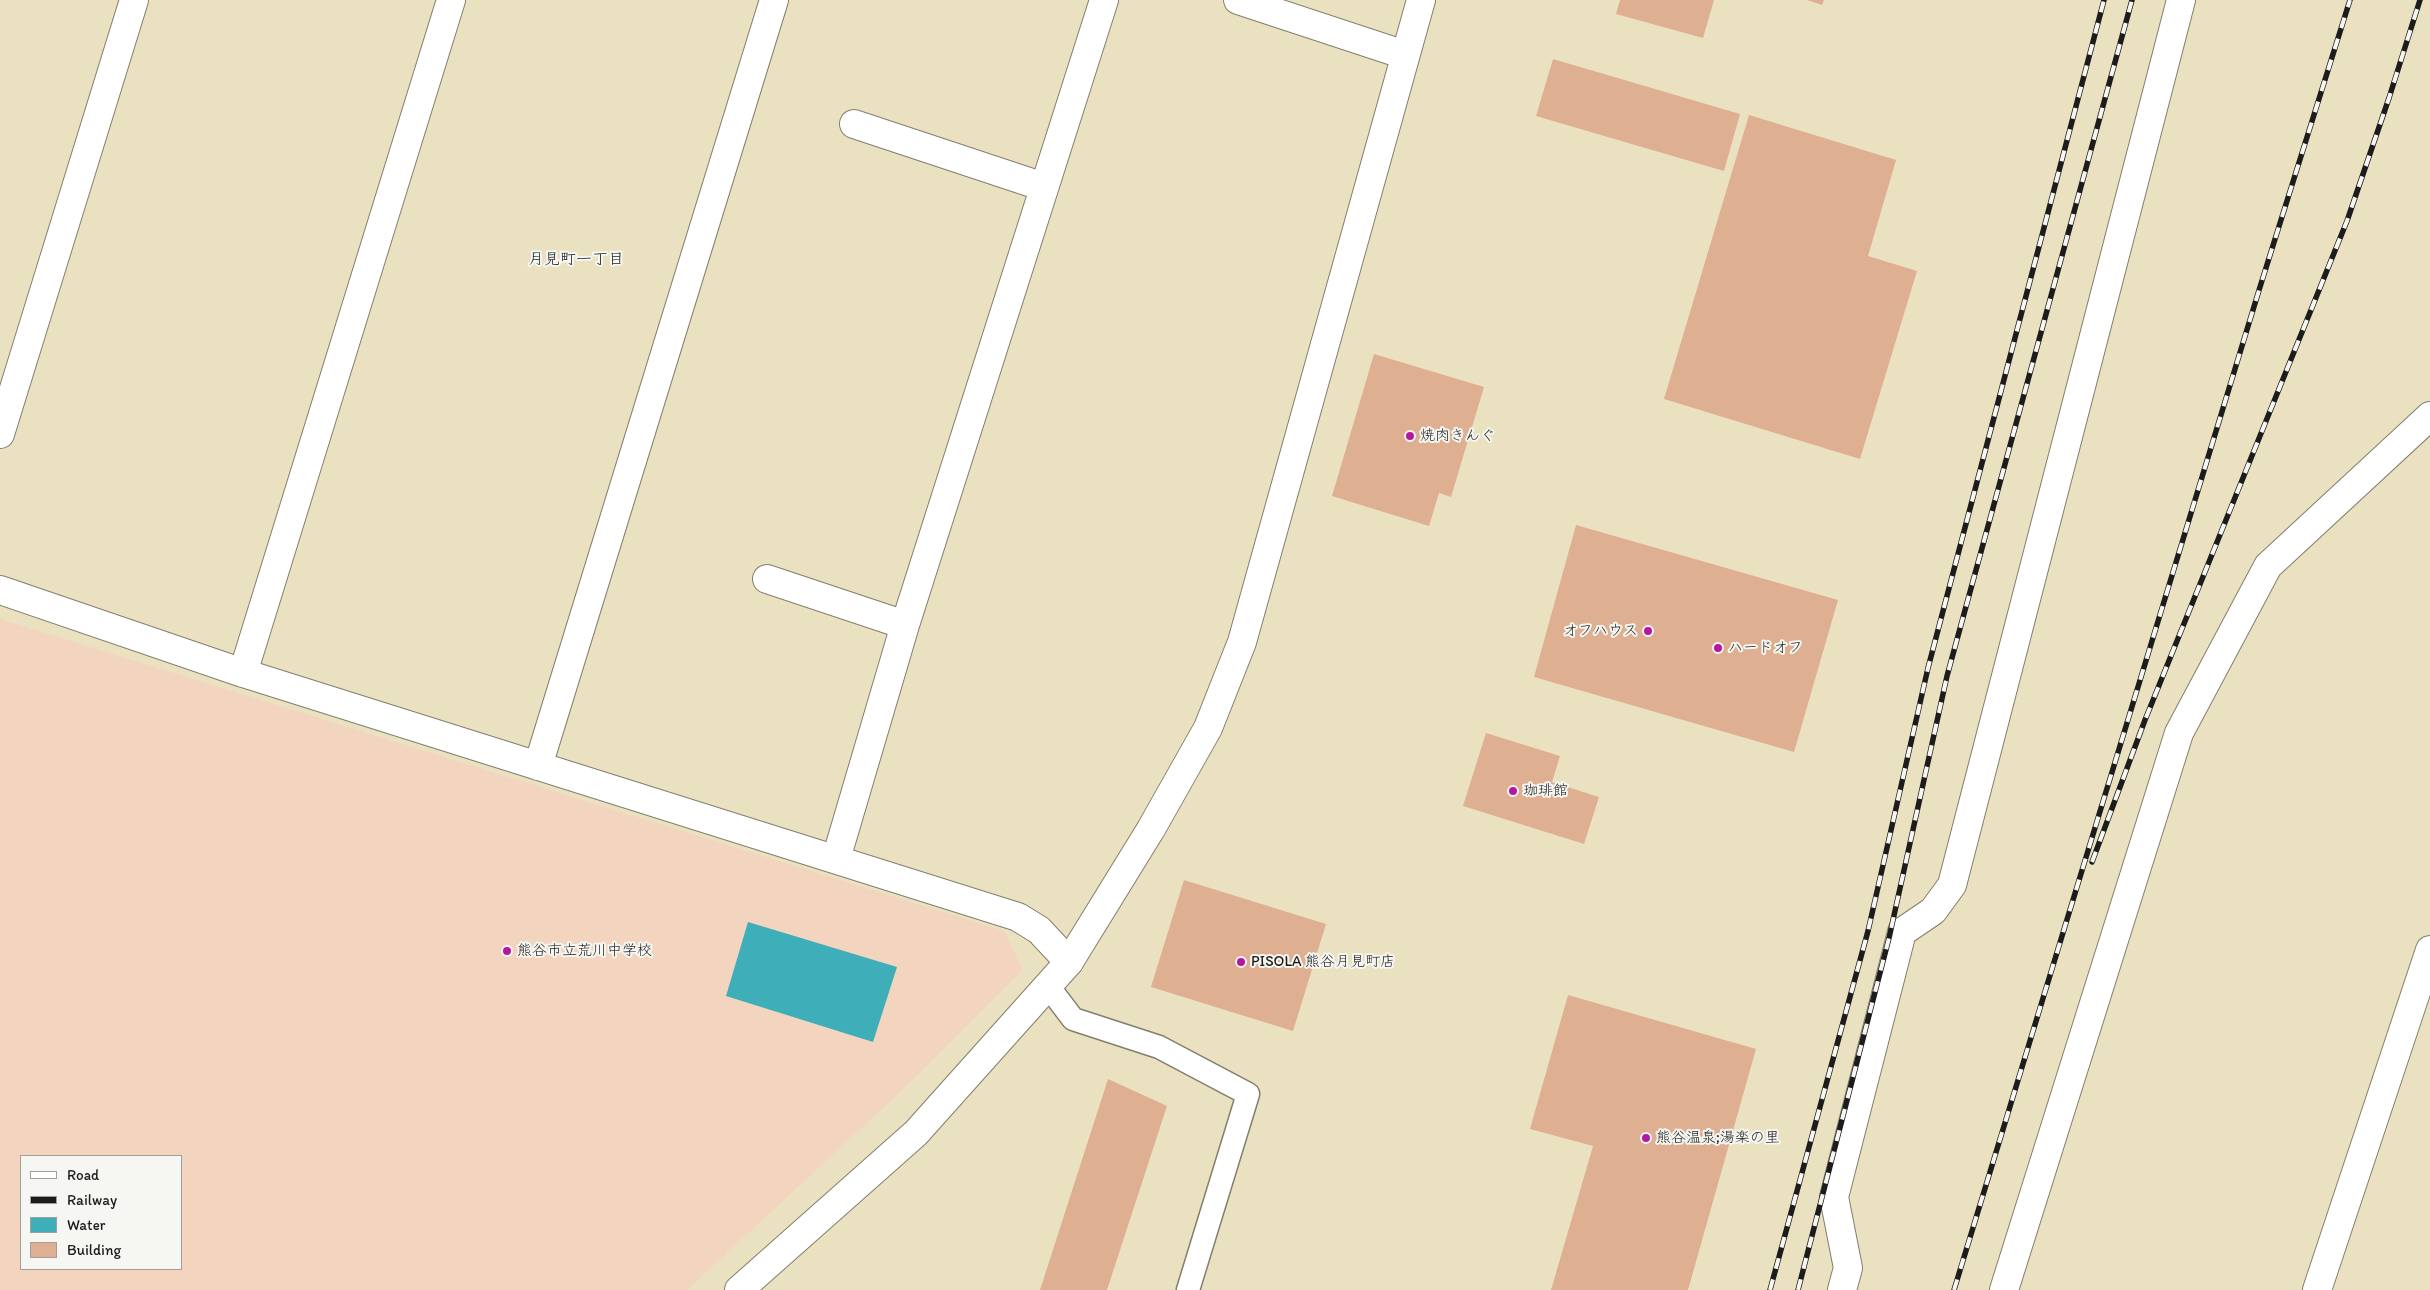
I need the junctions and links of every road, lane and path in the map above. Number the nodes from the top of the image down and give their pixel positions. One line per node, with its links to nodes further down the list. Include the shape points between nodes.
1 (134, 0): 12 (street)
2 (451, 0): 16 (street)
3 (774, 0): 17 (street)
4 (1104, 0): 10 (street)
5 (1238, 0): 8 (street)
6 (1421, 0): 8 (street)
7 (2181, 0): 24 (street, via 1952,885 1934,911 1902,932 1834,1197 1848,1268)
8 (1405, 55): 20 (street, via 1242,642 1208,728 1151,829)
9 (854, 124): 10 (street)
10 (1044, 187): 15 (street)
11 (2430, 416): 25 (street, via 2268,566 2179,733)
12 (0, 434)
13 (767, 579): 15 (street)
14 (0, 590): 16 (street)
15 (905, 625): 18 (street)
16 (243, 673): 17 (street)
17 (538, 766): 18 (street)
18 (836, 858): 20 (street, via 1018,917 1039,930)
19 (2430, 950): 26 (street)
20 (1069, 962): 21 (street)
21 (1048, 986): 22 (street, via 916,1133); 23 (lane, via 1073,1019 1160,1047 1248,1094)
22 (739, 1290)
23 (1188, 1290)
24 (1842, 1290)
25 (2004, 1290)
26 (2317, 1290)

